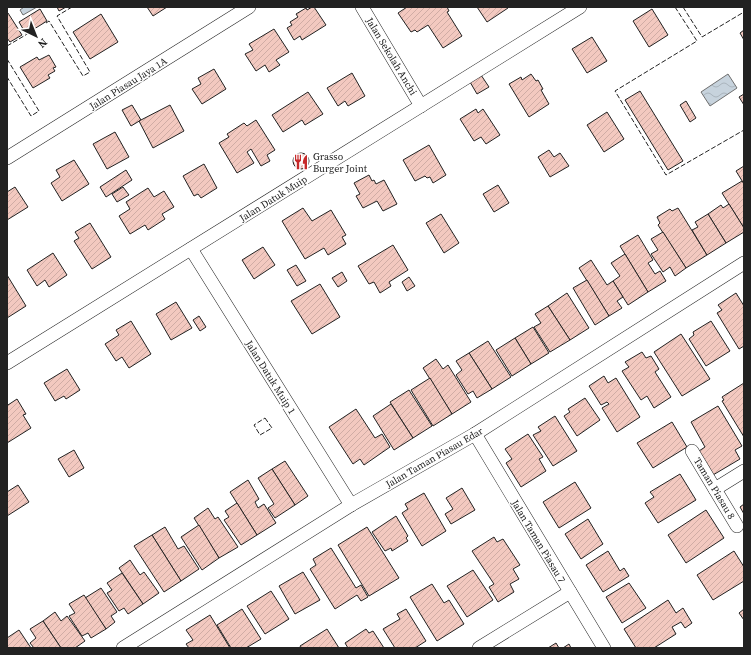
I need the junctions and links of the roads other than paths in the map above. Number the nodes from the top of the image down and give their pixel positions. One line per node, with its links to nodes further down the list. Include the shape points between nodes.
1 (249, 7): 5 (street, Jalan Piasau Jaya 1A)
2 (362, 7): 4 (street, Jalan Sekolah Anchi)
3 (580, 7): 4 (street, Jalan Datuk Muip)
4 (421, 106): 6 (street, Jalan Datuk Muip)
5 (7, 158)
6 (191, 249): 8 (street, Jalan Datuk Muip); 13 (street, Jalan Datuk Muip 1)
7 (744, 263): 9 (street, Jalan Taman Piasau Edar)
8 (7, 363)
9 (475, 434): 13 (street, Jalan Taman Piasau Edar); 15 (street, Jalan Taman Piasau 7)
10 (692, 451): 12 (street, Taman Piasau 8)
11 (744, 471): 12 (street)
12 (715, 489): 14 (street, Taman Piasau 8)
13 (351, 505): 16 (street, Jalan Taman Piasau Edar)
14 (737, 526)
15 (570, 592): 17 (street); 18 (street, Jalan Taman Piasau 7)
16 (123, 648)
17 (479, 648)
18 (604, 648)

